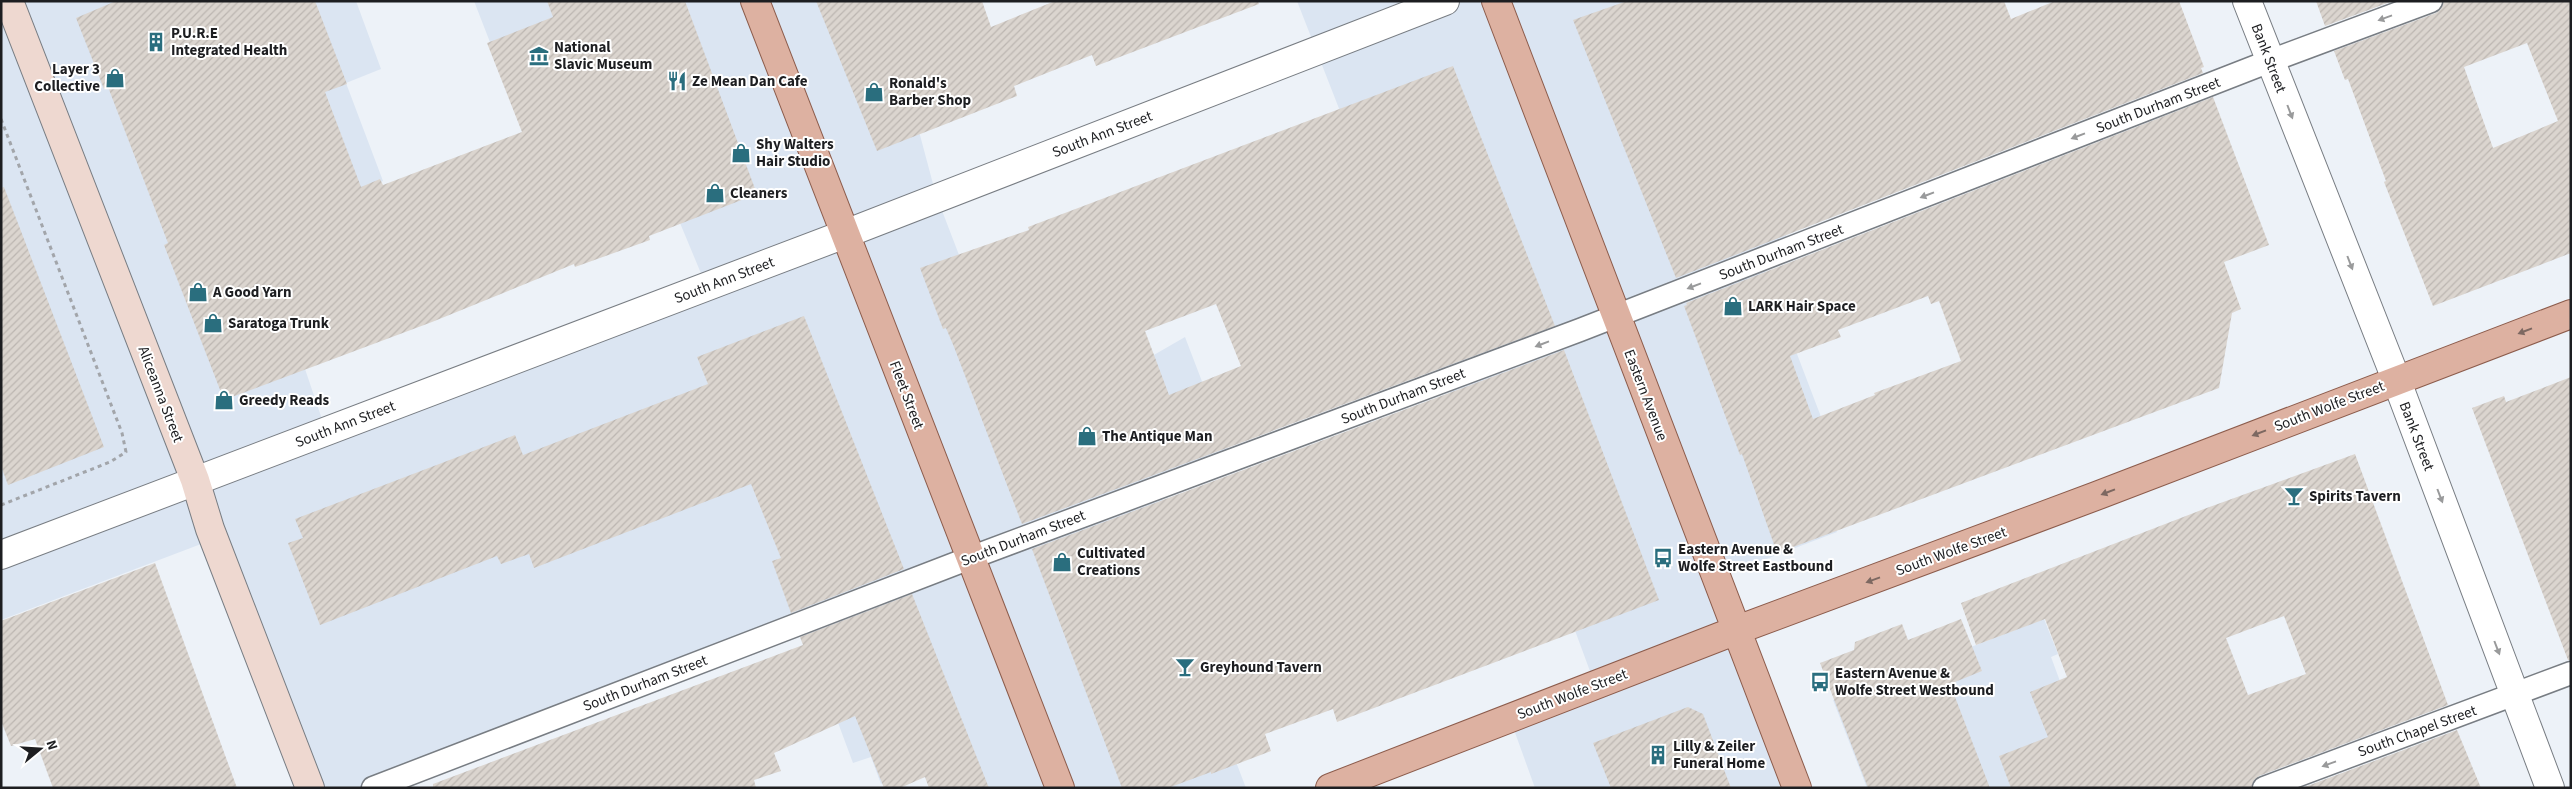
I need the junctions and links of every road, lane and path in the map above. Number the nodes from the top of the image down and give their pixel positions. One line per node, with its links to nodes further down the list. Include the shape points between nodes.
1 (9, 1): 13 (main road, Aliceanna Street)
2 (755, 1): 9 (main road, Fleet Street)
3 (1445, 1): 9 (street, South Ann Street)
4 (1496, 1): 11 (main road, Eastern Avenue)
5 (2247, 1): 7 (street, Bank Street)
6 (2431, 1): 7 (lane, South Durham Street, one-way to 7)
7 (2270, 61): 11 (lane, South Durham Street, one-way to 11); 12 (street, Bank Street, one-way to 12)
8 (1, 119): 14 (path, via 122,433 126,452 110,462)
9 (845, 234): 13 (street, South Ann Street); 16 (main road, Fleet Street)
10 (2571, 314): 12 (main road, South Wolfe Street, one-way to 12)
11 (1616, 316): 16 (lane, South Durham Street, one-way to 16); 17 (main road, Eastern Avenue)
12 (2396, 380): 17 (main road, South Wolfe Street, one-way to 17); 19 (street, Bank Street, one-way to 19)
13 (194, 480): 15 (street, South Ann Street); 20 (main road, Aliceanna Street)
14 (1, 505)
15 (1, 556)
16 (970, 558): 21 (lane, South Durham Street); 22 (main road, Fleet Street)
17 (1737, 630): 23 (main road, South Wolfe Street); 24 (main road, Eastern Avenue)
18 (2571, 673): 19 (lane, South Chapel Street)
19 (2515, 694): 25 (lane, South Chapel Street, one-way to 25); 26 (street, Bank Street)
20 (310, 788)
21 (373, 788)
22 (1060, 788)
23 (1330, 788)
24 (1798, 788)
25 (2264, 788)
26 (2550, 788)

